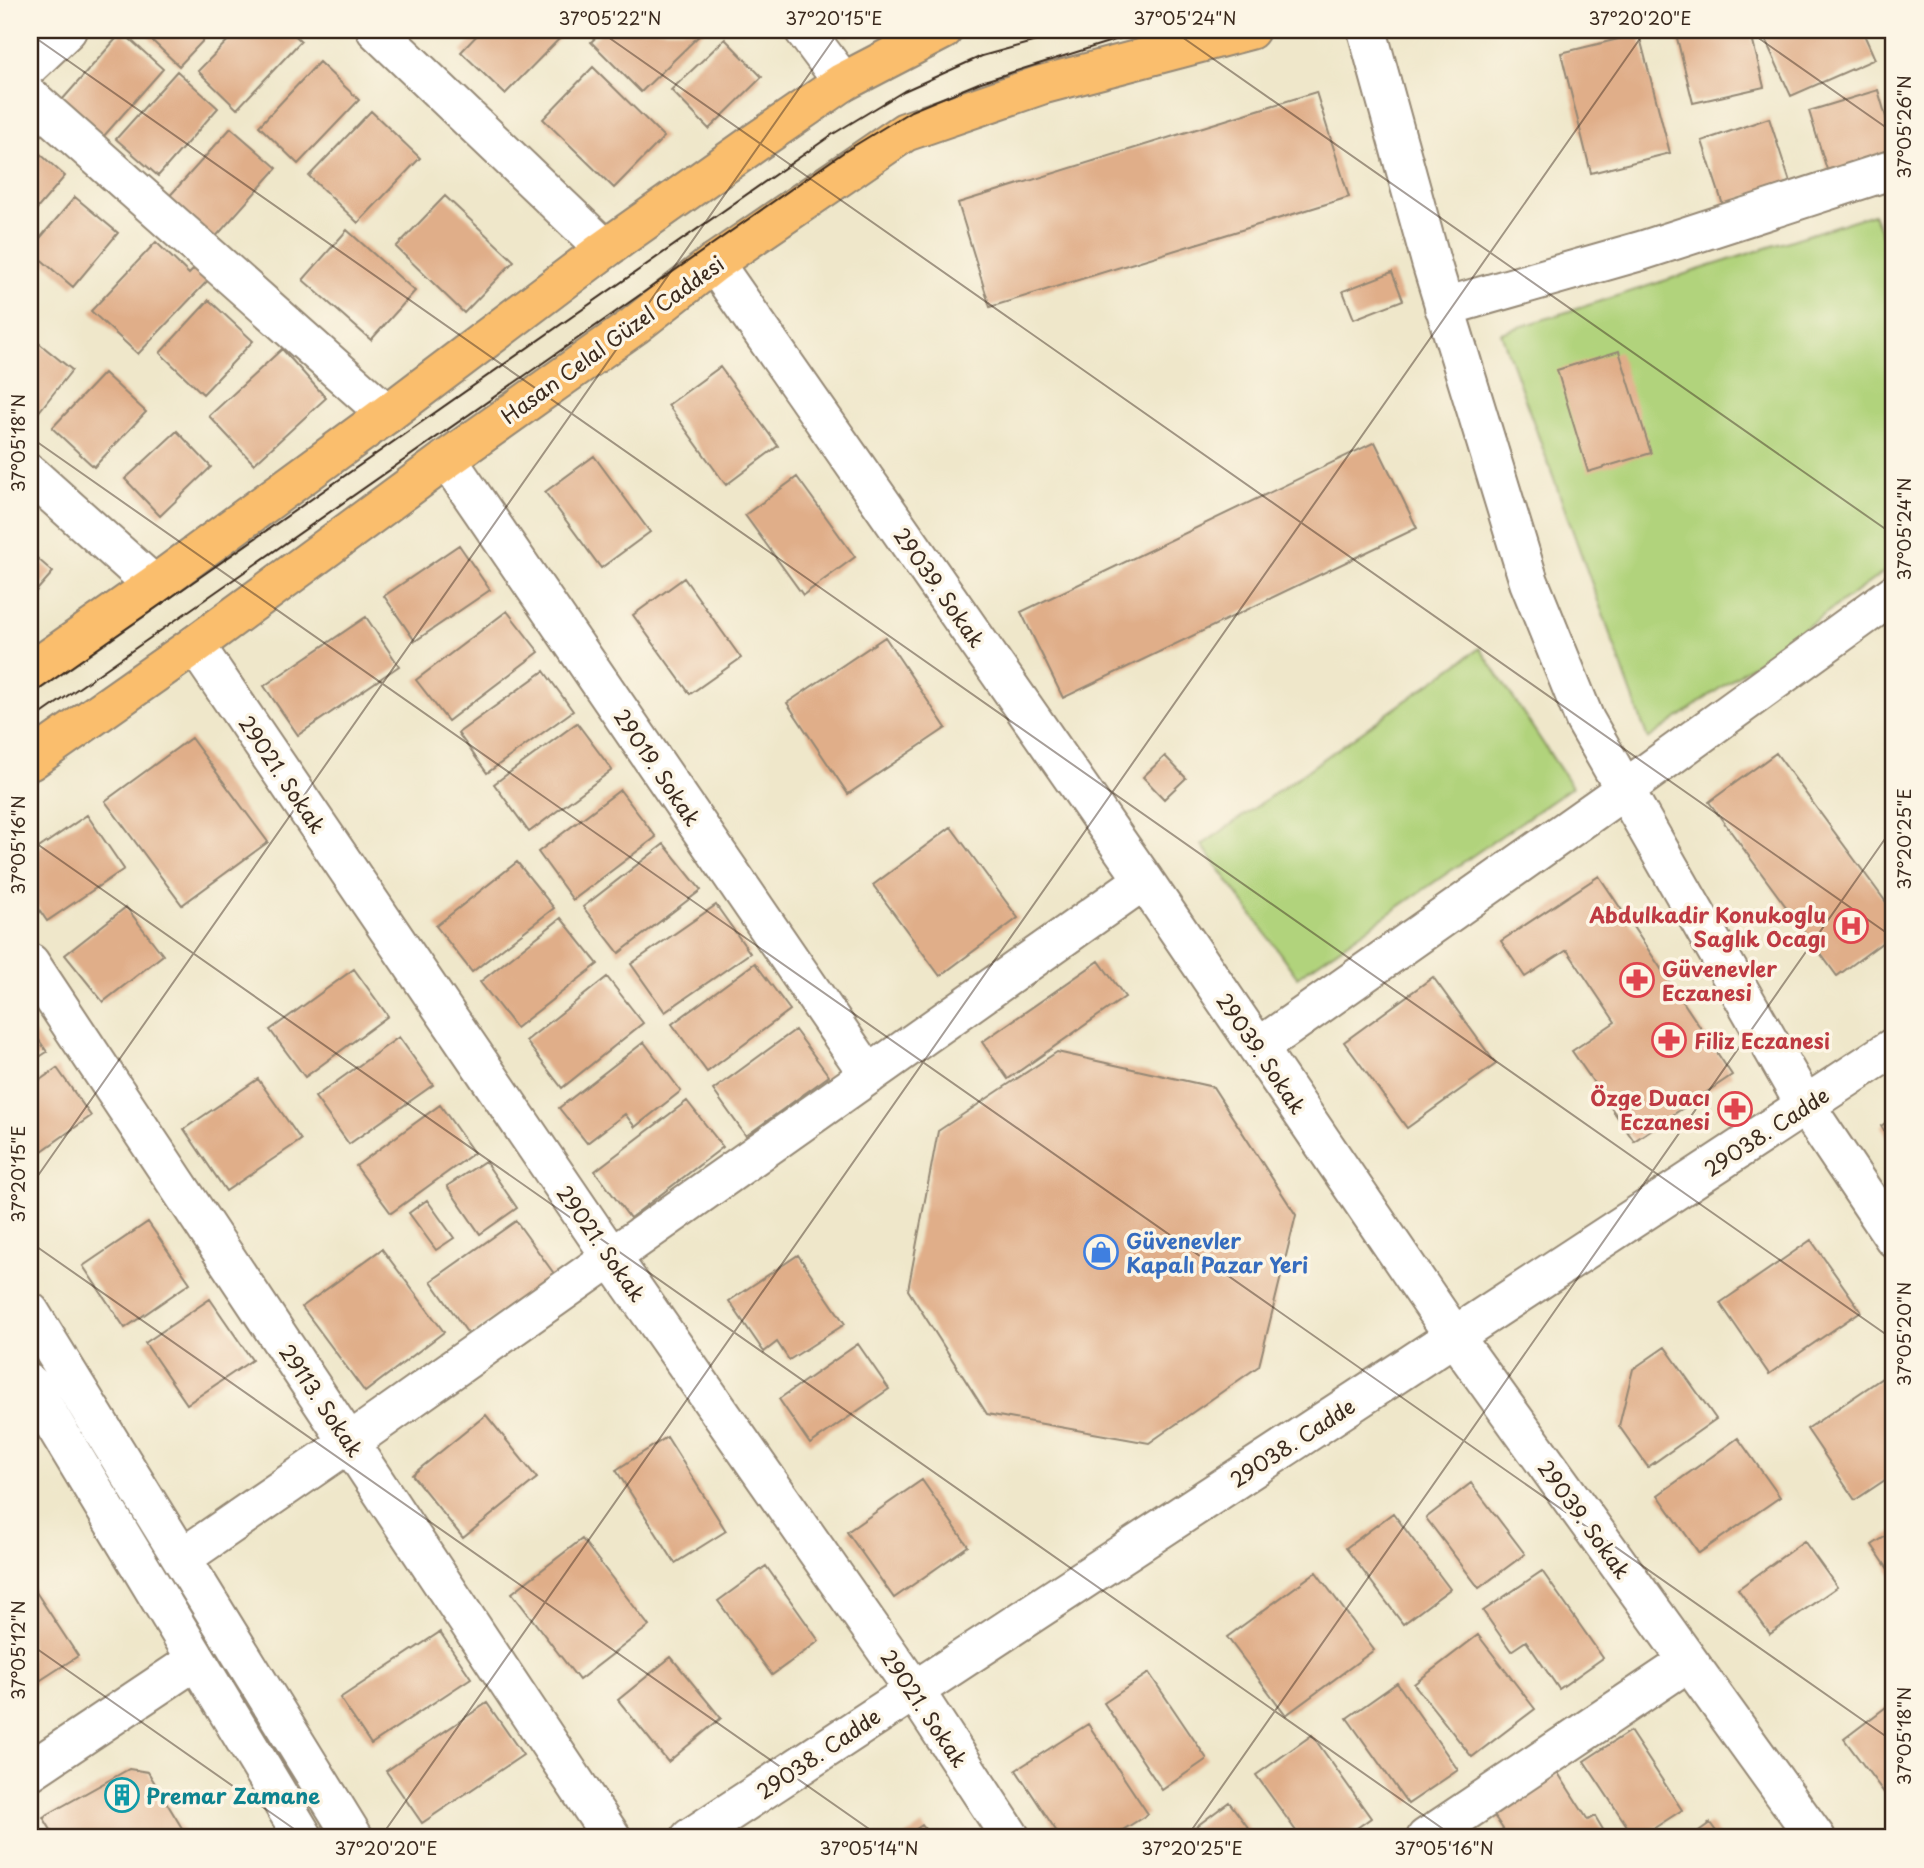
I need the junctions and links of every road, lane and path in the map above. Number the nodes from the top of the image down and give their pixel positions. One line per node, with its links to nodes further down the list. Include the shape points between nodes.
1 (67, 30): 7 (street)
2 (376, 30): 11 (street)
3 (804, 30): 8 (street)
4 (943, 30): 8 (main road)
5 (1250, 30): 12 (main road, Hasan Celal Güzel Caddesi, via 1041,85 905,132)
6 (1367, 30): 13 (street)
7 (30, 65)
8 (844, 82): 11 (main road)
9 (30, 97): 14 (street)
10 (1894, 169): 13 (street, via 1644,250)
11 (605, 249): 14 (main road)
12 (714, 263): 15 (main road, Hasan Celal Güzel Caddesi); 23 (street, 29039. Sokak)
13 (1444, 307): 22 (street, via 1529,582 1585,720)
14 (387, 414): 17 (main road)
15 (447, 459): 19 (main road, Hasan Celal Güzel Caddesi); 27 (street, 29019. Sokak)
16 (30, 474): 17 (street)
17 (154, 584): 20 (main road)
18 (1894, 594): 22 (street)
19 (195, 645): 21 (main road, Hasan Celal Güzel Caddesi); 30 (street, 29021. Sokak)
20 (30, 672)
21 (30, 761)
22 (1625, 789): 26 (street); 28 (street)
23 (1144, 880): 26 (street, 29039. Sokak); 27 (street)
24 (30, 964): 34 (street, 29113. Sokak)
25 (1894, 1047): 28 (street, 29038. Cadde)
26 (1258, 1048): 32 (street, 29039. Sokak)
27 (869, 1075): 30 (street)
28 (1805, 1105): 29 (street); 32 (street, 29038. Cadde)
29 (1894, 1238)
30 (612, 1258): 34 (street); 38 (street, 29021. Sokak)
31 (30, 1312): 35 (street)
32 (1454, 1336): 37 (street, 29039. Sokak); 38 (street, 29038. Cadde)
33 (30, 1384): 36 (street)
34 (350, 1442): 35 (street); 42 (street, 29113. Sokak)
35 (182, 1558): 41 (street)
36 (196, 1660): 39 (street); 40 (street)
37 (1688, 1662): 45 (street); 46 (street, 29039. Sokak)
38 (914, 1690): 43 (street, 29038. Cadde); 44 (street, 29021. Sokak)
39 (30, 1771)
40 (304, 1838)
41 (354, 1838)
42 (612, 1838)
43 (690, 1838)
44 (1011, 1838)
45 (1426, 1838)
46 (1816, 1838)

